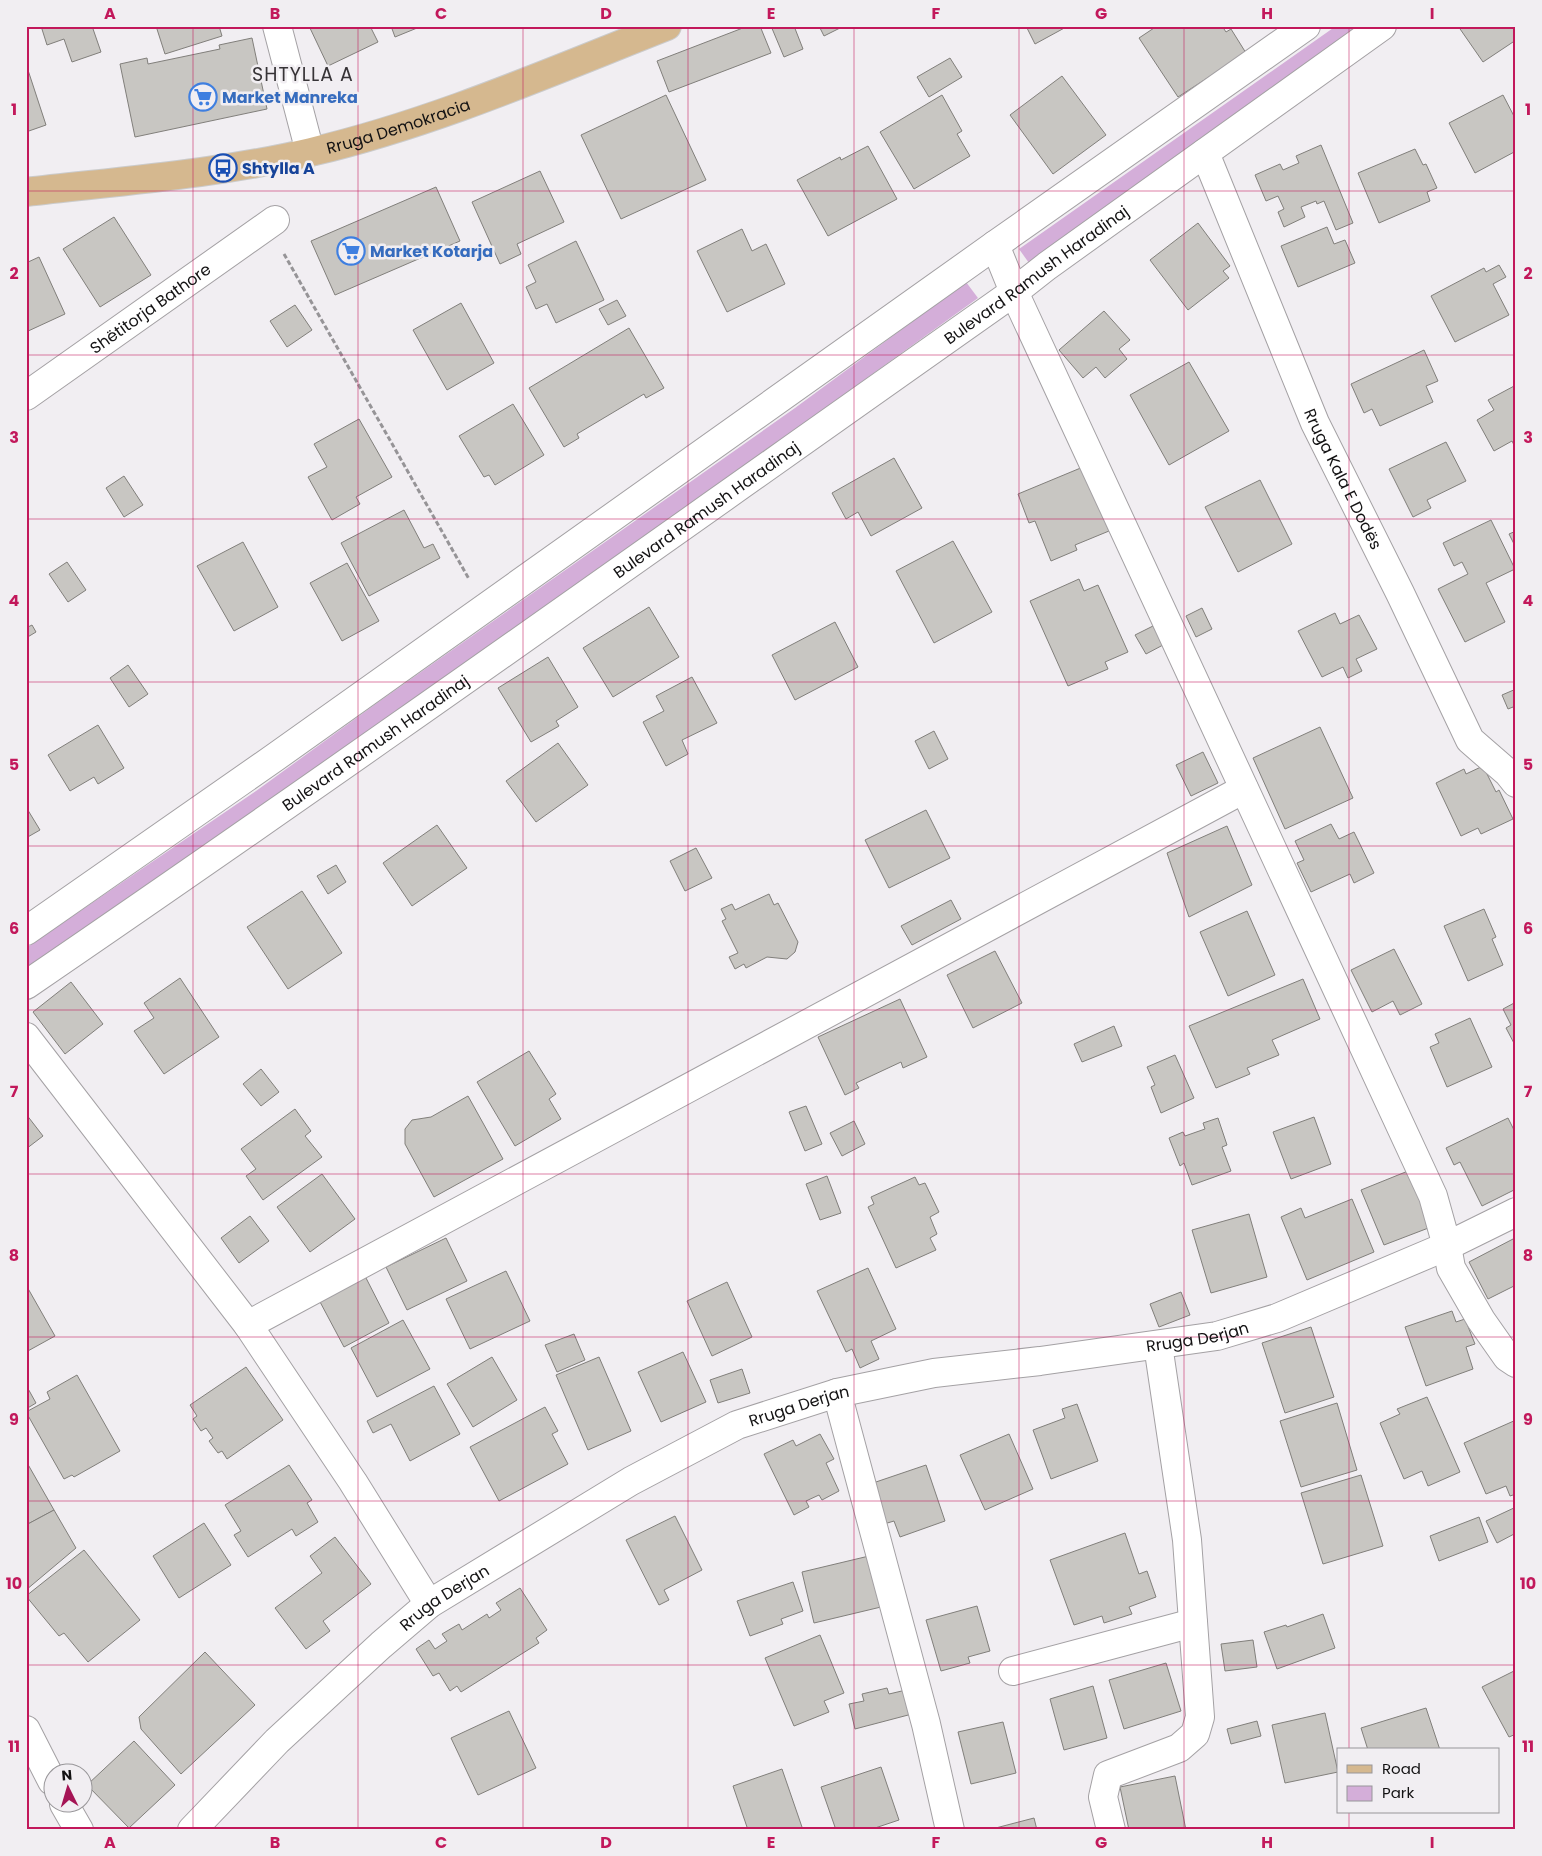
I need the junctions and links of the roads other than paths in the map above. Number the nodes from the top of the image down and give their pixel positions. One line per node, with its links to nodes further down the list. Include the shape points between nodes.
1 (277, 26): 5 (street)
2 (668, 26): 5 (main road, Rruga Demokracia, via 447,112)
3 (1306, 26): 9 (street)
4 (1382, 26): 6 (street, Bulevard Ramush Haradinaj)
5 (310, 152): 7 (main road, Rruga Demokracia, via 223,168)
6 (1205, 153): 10 (street, Bulevard Ramush Haradinaj); 12 (street, Rruga Kala E Dodës, via 1315,423 1470,740)
7 (26, 192)
8 (275, 220): 11 (street, Shëtitorja Bathore)
9 (995, 245): 10 (street); 14 (street)
10 (1014, 292): 13 (street); 15 (street, Bulevard Ramush Haradinaj, via 422,712)
11 (26, 396)
12 (1516, 784)
13 (1244, 789): 18 (street, via 1433,1196); 19 (street)
14 (26, 931)
15 (26, 985)
16 (26, 1037): 19 (street)
17 (1516, 1212): 18 (street, Rruga Derjan)
18 (1447, 1246): 20 (street, Rruga Derjan, via 1277,1318 1216,1336); 21 (street, via 1451,1268 1481,1320 1507,1357)
19 (248, 1325): 23 (street, via 353,1482)
20 (1158, 1345): 22 (street, Rruga Derjan, via 934,1373); 24 (street, via 1187,1540)
21 (1516, 1363)
22 (837, 1393): 23 (street, Rruga Derjan, via 737,1425 632,1481); 31 (street, via 926,1724)
23 (429, 1604): 30 (street, Rruga Derjan, via 277,1741)
24 (1193, 1623): 25 (street); 32 (street, via 1200,1717 1196,1734 1179,1748 1108,1775 1103,1797)
25 (1013, 1671)
26 (26, 1730): 27 (street)
27 (43, 1764)
28 (69, 1814): 29 (street)
29 (78, 1830)
30 (192, 1830)
31 (950, 1830)
32 (1111, 1830)

